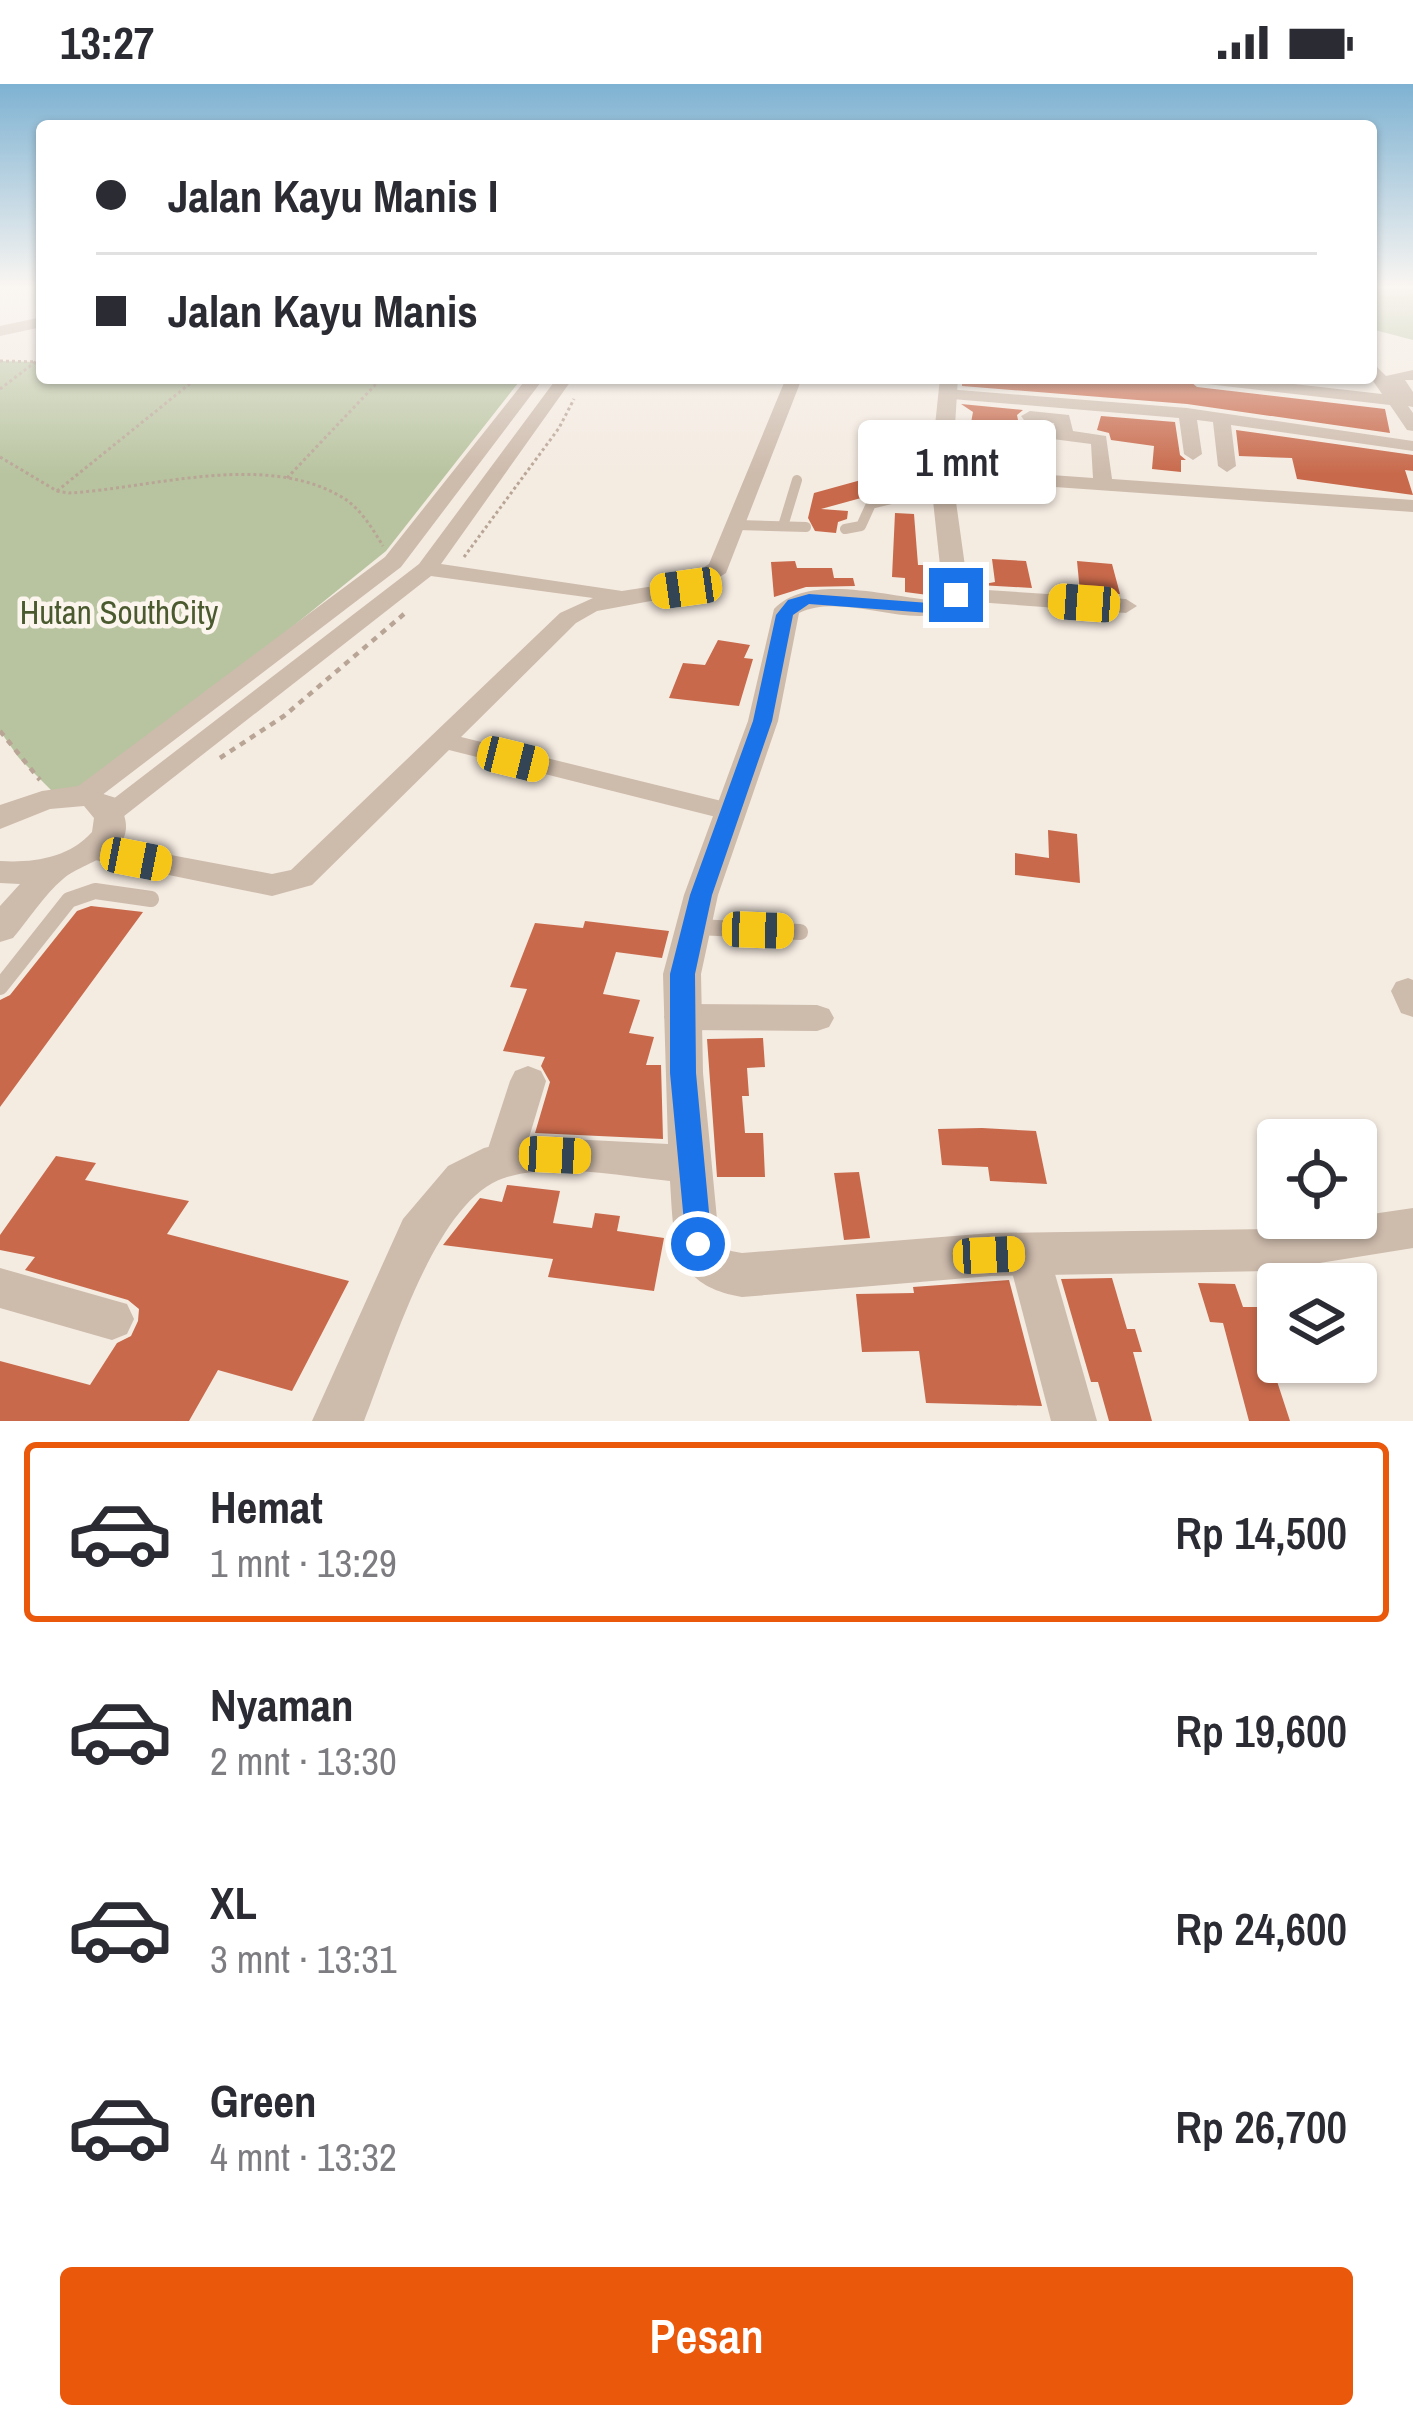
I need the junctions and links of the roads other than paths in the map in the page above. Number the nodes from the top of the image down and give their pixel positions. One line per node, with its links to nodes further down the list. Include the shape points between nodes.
1 (1377, 372): 7 (street)
2 (531, 384): 30 (street, via 393,562)
3 (561, 384): 25 (street)
4 (792, 384): 21 (street)
5 (1325, 384): 7 (street)
6 (1242, 386): 7 (street); 7 (street, via 1277,399 1288,415)
7 (1406, 402)
8 (946, 403): 9 (street); 11 (lane); 13 (street, via 1058,418 1066,422); 17 (street)
9 (1187, 413): 10 (street); 15 (street)
10 (1221, 417): 14 (street); 16 (street)
11 (904, 428)
12 (1013, 429): 13 (street)
13 (1064, 434): 19 (street, via 1102,442)
14 (1413, 446)
15 (1193, 454)
16 (1227, 466)
17 (930, 470): 19 (street); 24 (lane, via 917,493 871,504 861,526); 26 (street)
18 (797, 480): 22 (lane)
19 (1103, 485): 20 (street)
20 (1413, 506)
21 (738, 525): 22 (lane); 27 (street, via 705,579)
22 (783, 526): 23 (lane)
23 (806, 526)
24 (845, 529)
25 (427, 569): 27 (street); 30 (street)
26 (956, 595): 28 (street); 31 (street, via 929,608 822,599 788,608)
27 (629, 596): 29 (street, via 568,618)
28 (1126, 605)
29 (446, 741): 31 (street); 32 (street, via 288,884)
30 (46, 804): 32 (street, via 104,838)
31 (732, 812): 36 (street)
32 (91, 850): 33 (street)
33 (52, 870): 34 (street); 37 (street)
34 (0, 872)
35 (152, 899): 39 (lane, via 94,891 69,900)
36 (692, 927): 38 (lane); 40 (street)
37 (0, 929)
38 (800, 932)
39 (0, 987)
40 (681, 1017): 41 (street); 44 (street)
41 (817, 1018)
42 (528, 1081): 43 (street)
43 (503, 1161): 44 (street, via 555,1155); 49 (street, via 472,1174 434,1210)
44 (690, 1164): 46 (street, via 698,1244 722,1273)
45 (1413, 1228): 46 (street, via 1273,1249)
46 (1028, 1253): 50 (street)
47 (0, 1288): 48 (street)
48 (112, 1319)
49 (338, 1421)
50 (1074, 1421)

